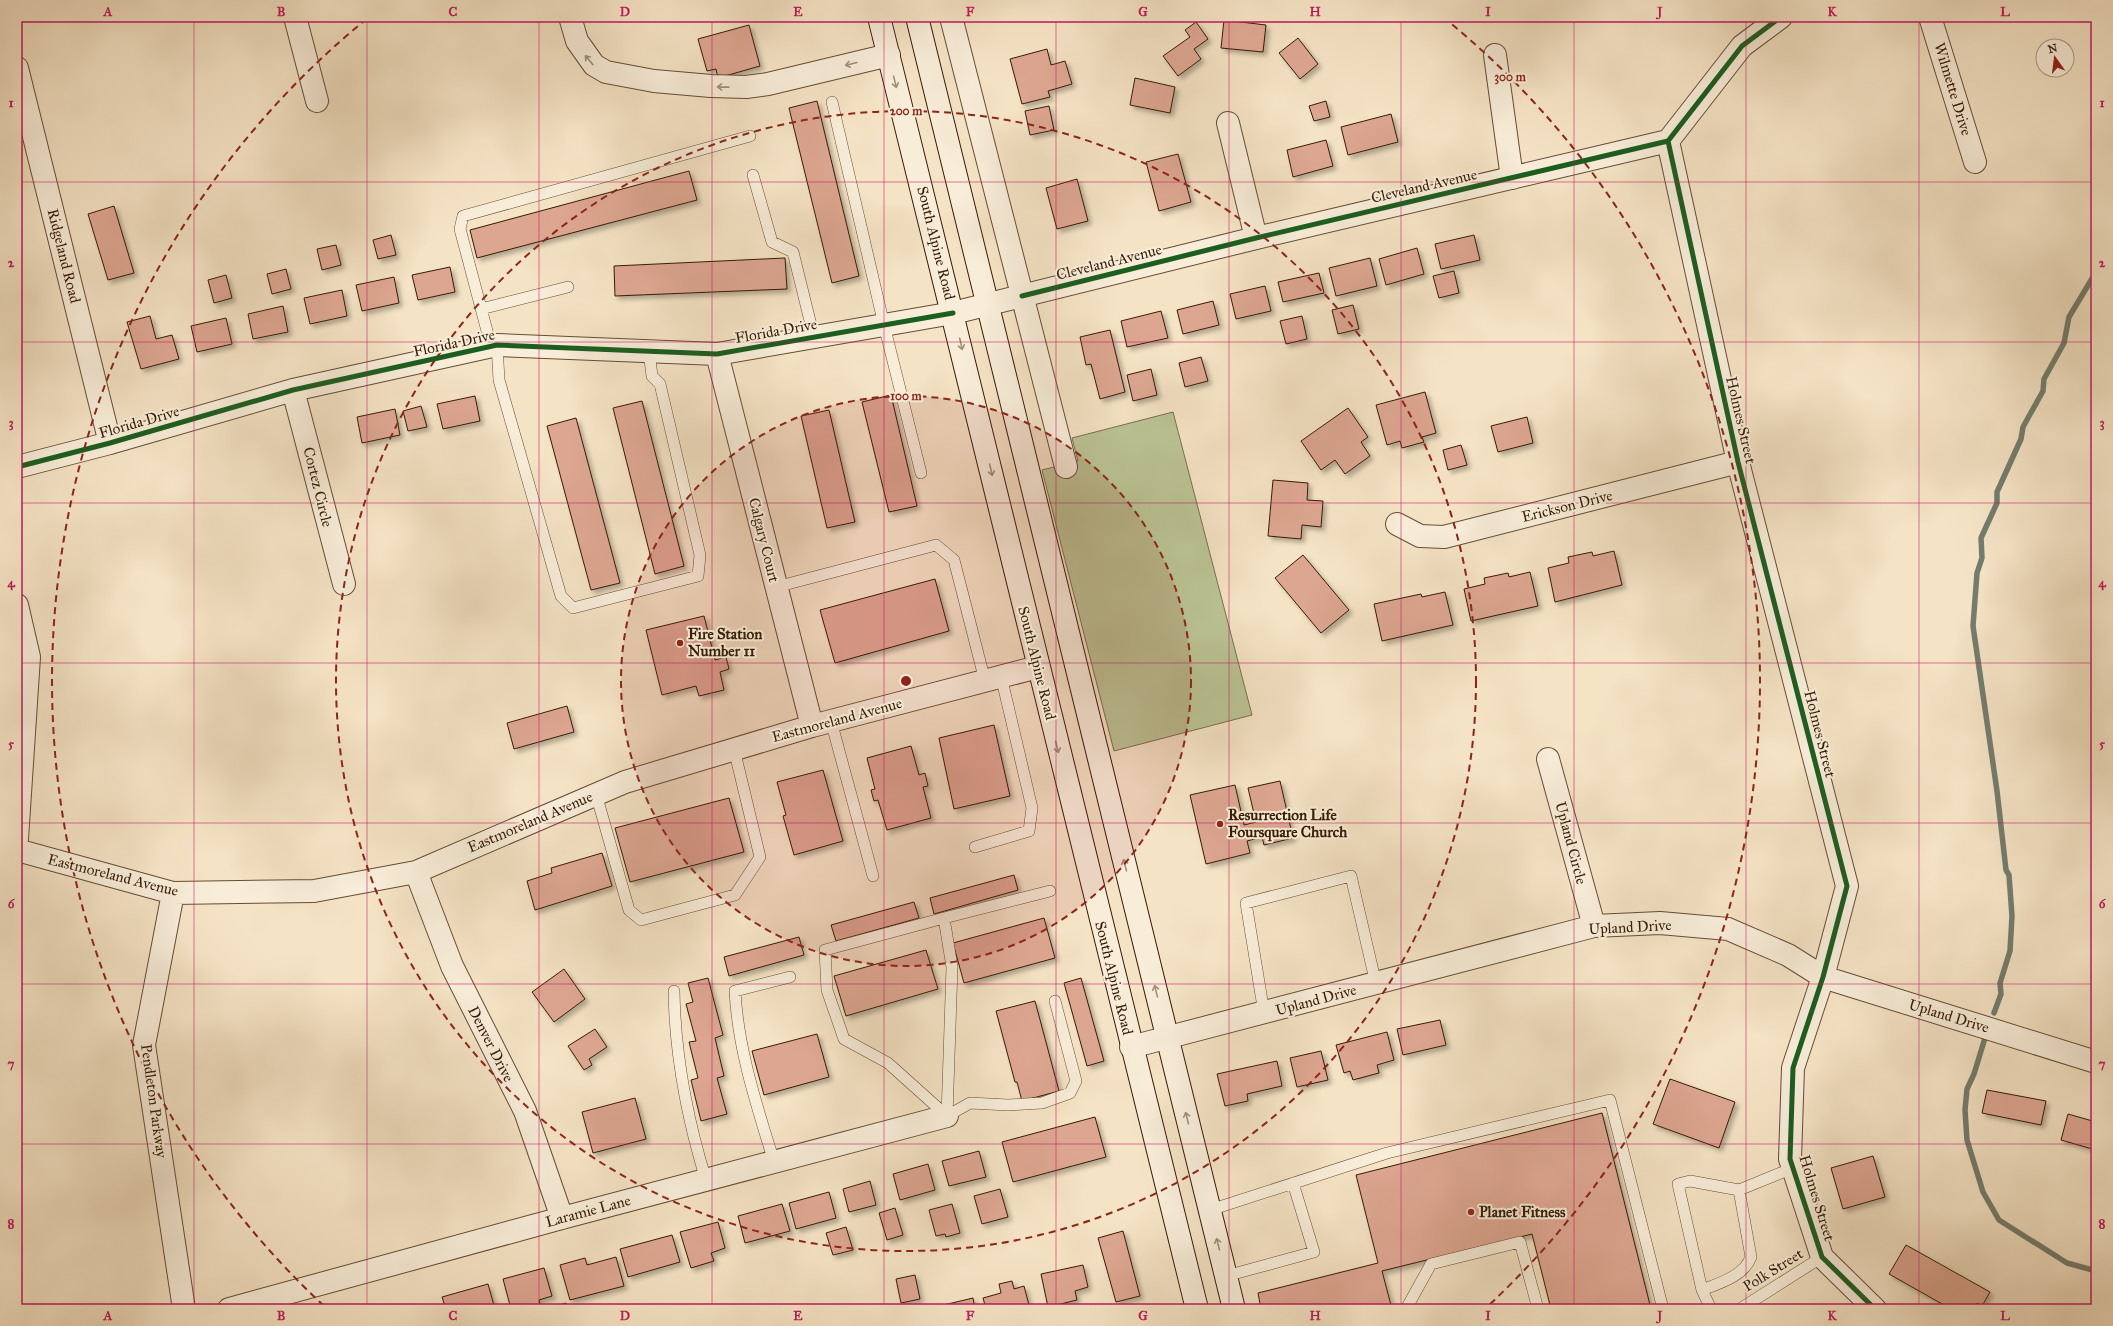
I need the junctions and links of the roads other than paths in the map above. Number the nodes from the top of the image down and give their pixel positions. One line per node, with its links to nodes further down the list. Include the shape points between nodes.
1 (295, 17): 11 (street)
2 (879, 17): 8 (street, South Alpine Road)
3 (917, 17): 22 (street)
4 (951, 17): 21 (street)
5 (1781, 17): 15 (street, via 1742,46)
6 (1930, 17): 16 (street, Wilmette Drive)
7 (571, 19): 8 (street, one-way to 7, via 746,87 654,81 606,72 594,65 577,42)
8 (889, 55): 24 (street, South Alpine Road, one-way to 24)
9 (1495, 55): 18 (street)
10 (17, 68): 31 (street, Ridgeland Road)
11 (317, 101)
12 (832, 102): 25 (lane)
13 (1228, 123): 19 (street)
14 (750, 136): 23 (lane, via 463,216 460,229)
15 (1668, 141): 18 (street, Cleveland Avenue); 32 (street, Holmes Street)
16 (1975, 162)
17 (753, 175): 26 (lane, via 772,242 793,252)
18 (1512, 178): 19 (street, Cleveland Avenue)
19 (1256, 238): 21 (street, Cleveland Avenue)
20 (568, 287): 23 (lane)
21 (1022, 296): 22 (street, Cleveland Avenue); 34 (street)
22 (988, 304): 24 (street, Cleveland Avenue); 61 (street, one-way to 22)
23 (481, 309): 27 (lane)
24 (953, 313): 25 (street, Florida Drive); 40 (street, South Alpine Road, one-way to 40)
25 (884, 325): 26 (street, Florida Drive); 35 (lane)
26 (814, 337): 29 (street, Florida Drive)
27 (494, 346): 28 (street, Florida Drive); 28 (lane, via 499,380 561,596 573,608 698,576 700,555 660,384 652,376); 30 (street, Florida Drive)
28 (649, 351): 29 (street, Florida Drive)
29 (716, 354): 38 (street, Calgary Court)
30 (294, 390): 31 (street, Florida Drive); 37 (street, Cortez Circle)
31 (110, 443): 33 (street, Florida Drive)
32 (1738, 462): 36 (street, Erickson Drive, via 1444,537 1420,536); 56 (street, Holmes Street, via 1847,886)
33 (17, 467)
34 (1066, 467)
35 (921, 472)
36 (1397, 524)
37 (344, 584)
38 (776, 587): 41 (lane, via 936,545 954,560); 42 (street, Calgary Court)
39 (17, 605): 46 (street, via 29,657)
40 (1038, 667): 41 (street, Eastmoreland Avenue); 62 (street, South Alpine Road, one-way to 62)
41 (993, 679): 42 (street, Eastmoreland Avenue); 47 (lane, via 1032,808 1029,831)
42 (821, 723): 43 (street, Eastmoreland Avenue); 50 (lane)
43 (734, 749): 45 (street, Eastmoreland Avenue, via 625,782); 45 (lane, via 760,857 735,895 641,920 629,910)
44 (1548, 759): 54 (street, Upland Circle)
45 (596, 794): 49 (street, Eastmoreland Avenue)
46 (17, 839)
47 (975, 847)
48 (17, 850): 52 (street, Eastmoreland Avenue)
49 (416, 872): 52 (street, Eastmoreland Avenue, via 314,891); 71 (street, Denver Drive, via 452,966 525,1111)
50 (873, 876)
51 (1050, 891): 53 (lane)
52 (173, 893): 75 (street, Pendleton Parkway, via 144,1045)
53 (944, 918): 64 (lane, via 952,967); 64 (lane, via 825,950 827,990 844,1039 888,1063)
54 (1594, 926): 56 (street, Upland Drive, via 1660,923 1728,929 1788,955); 57 (street, Upland Drive)
55 (790, 977): 65 (lane, via 735,991 736,1014 746,1067)
56 (1823, 977): 63 (street, Upland Drive); 66 (street, Holmes Street, via 1793,1068 1790,1159)
57 (1376, 984): 60 (street, Upland Drive); 60 (lane, via 1351,876 1246,903)
58 (674, 991): 67 (lane, via 684,1097)
59 (1055, 1001): 64 (lane, via 1076,1081 1070,1093 1042,1103 970,1103)
60 (1264, 1013): 61 (street, Upland Drive)
61 (1168, 1038): 62 (street, Upland Drive); 70 (street, one-way to 61)
62 (1132, 1047): 77 (street, South Alpine Road)
63 (2096, 1062)
64 (947, 1116): 65 (street, Laramie Lane)
65 (774, 1162): 67 (street, Laramie Lane)
66 (1793, 1168): 69 (lane); 72 (street, Holmes Street)
67 (706, 1180): 71 (street, Laramie Lane)
68 (1293, 1183): 70 (lane); 73 (lane, via 1314,1252); 81 (lane, via 1387,1154 1610,1100)
69 (1739, 1190): 74 (lane, via 1751,1257 1748,1265 1727,1281); 74 (lane, via 1690,1181 1678,1184)
70 (1210, 1210): 73 (street, one-way to 70)
71 (562, 1218): 76 (street, Laramie Lane)
72 (1822, 1257): 83 (lane, Polk Street); 84 (street, Holmes Street)
73 (1226, 1276): 78 (street)
74 (1702, 1290): 82 (lane)
75 (184, 1309)
76 (230, 1309)
77 (1197, 1309)
78 (1234, 1309)
79 (1406, 1309): 80 (lane, via 1431,1264 1520,1242)
80 (1538, 1309)
81 (1662, 1309)
82 (1711, 1309)
83 (1740, 1309)
84 (1875, 1309)

